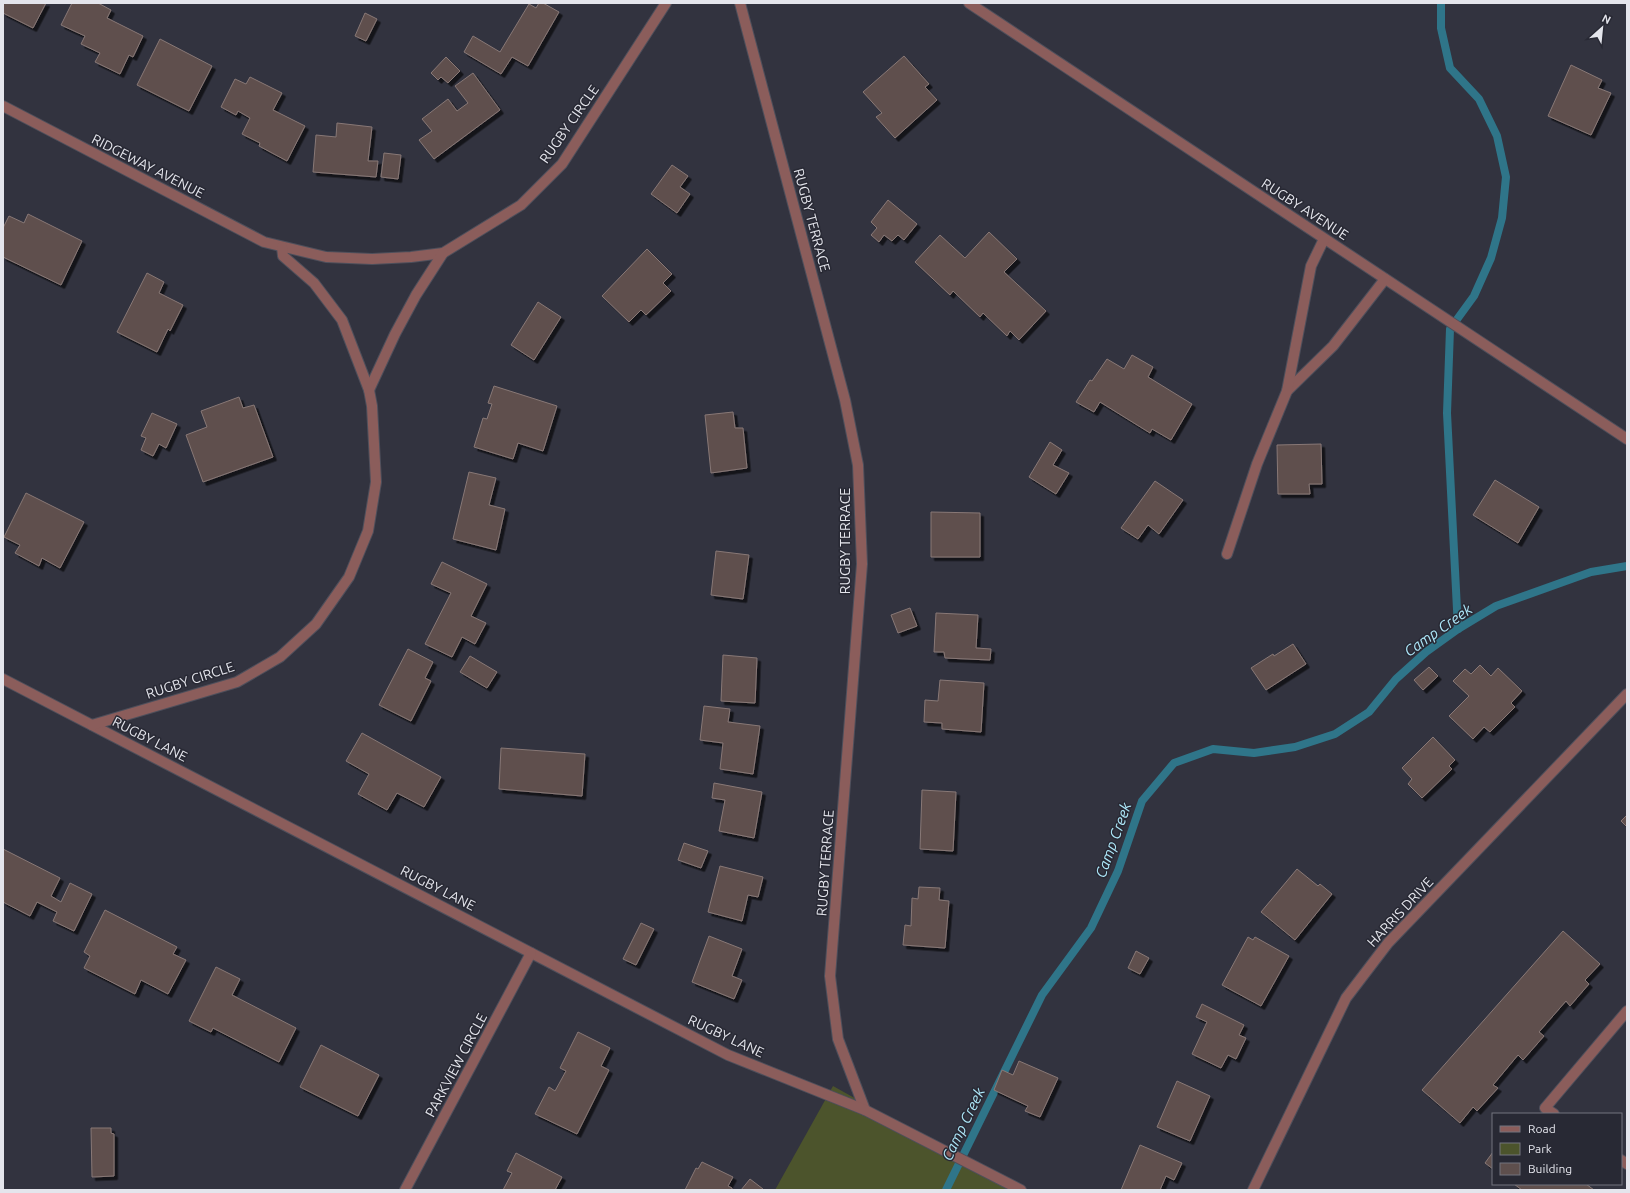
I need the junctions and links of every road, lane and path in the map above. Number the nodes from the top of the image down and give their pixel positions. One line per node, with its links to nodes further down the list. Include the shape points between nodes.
1 (666, 3): 7 (street, RUGBY CIRCLE, via 562,164 521,205)
2 (740, 3): 18 (street, RUGBY TERRACE, via 845,400 858,465 862,564 830,976 838,1039)
3 (968, 3): 5 (street, RUGBY AVENUE)
4 (3, 106): 6 (street, RIDGEWAY AVENUE, via 264,242)
5 (1324, 239): 8 (street, RUGBY AVENUE); 10 (street, via 1311,266)
6 (282, 247): 7 (street, RUGBY CIRCLE, via 326,257 372,259); 9 (street, RUGBY CIRCLE, via 283,256 314,283 342,320)
7 (443, 253): 9 (street, via 416,294)
8 (1385, 279): 10 (street, via 1333,346); 11 (street, RUGBY AVENUE)
9 (369, 390): 15 (street, RUGBY CIRCLE, via 376,482 368,531 349,576 316,624 280,657 237,682)
10 (1287, 391): 12 (street, via 1257,464)
11 (1627, 439)
12 (1227, 554)
13 (3, 678): 15 (street, RUGBY LANE)
14 (1627, 694): 22 (street, HARRIS DRIVE, via 1388,943 1346,998)
15 (92, 725): 16 (street, RUGBY LANE)
16 (531, 952): 18 (street, RUGBY LANE, via 728,1055); 20 (street, PARKVIEW CIRCLE)
17 (1627, 1011): 19 (street, via 1545,1108)
18 (865, 1110): 21 (street, RUGBY LANE)
19 (1552, 1113)
20 (405, 1190)
21 (1021, 1190)
22 (1253, 1190)

